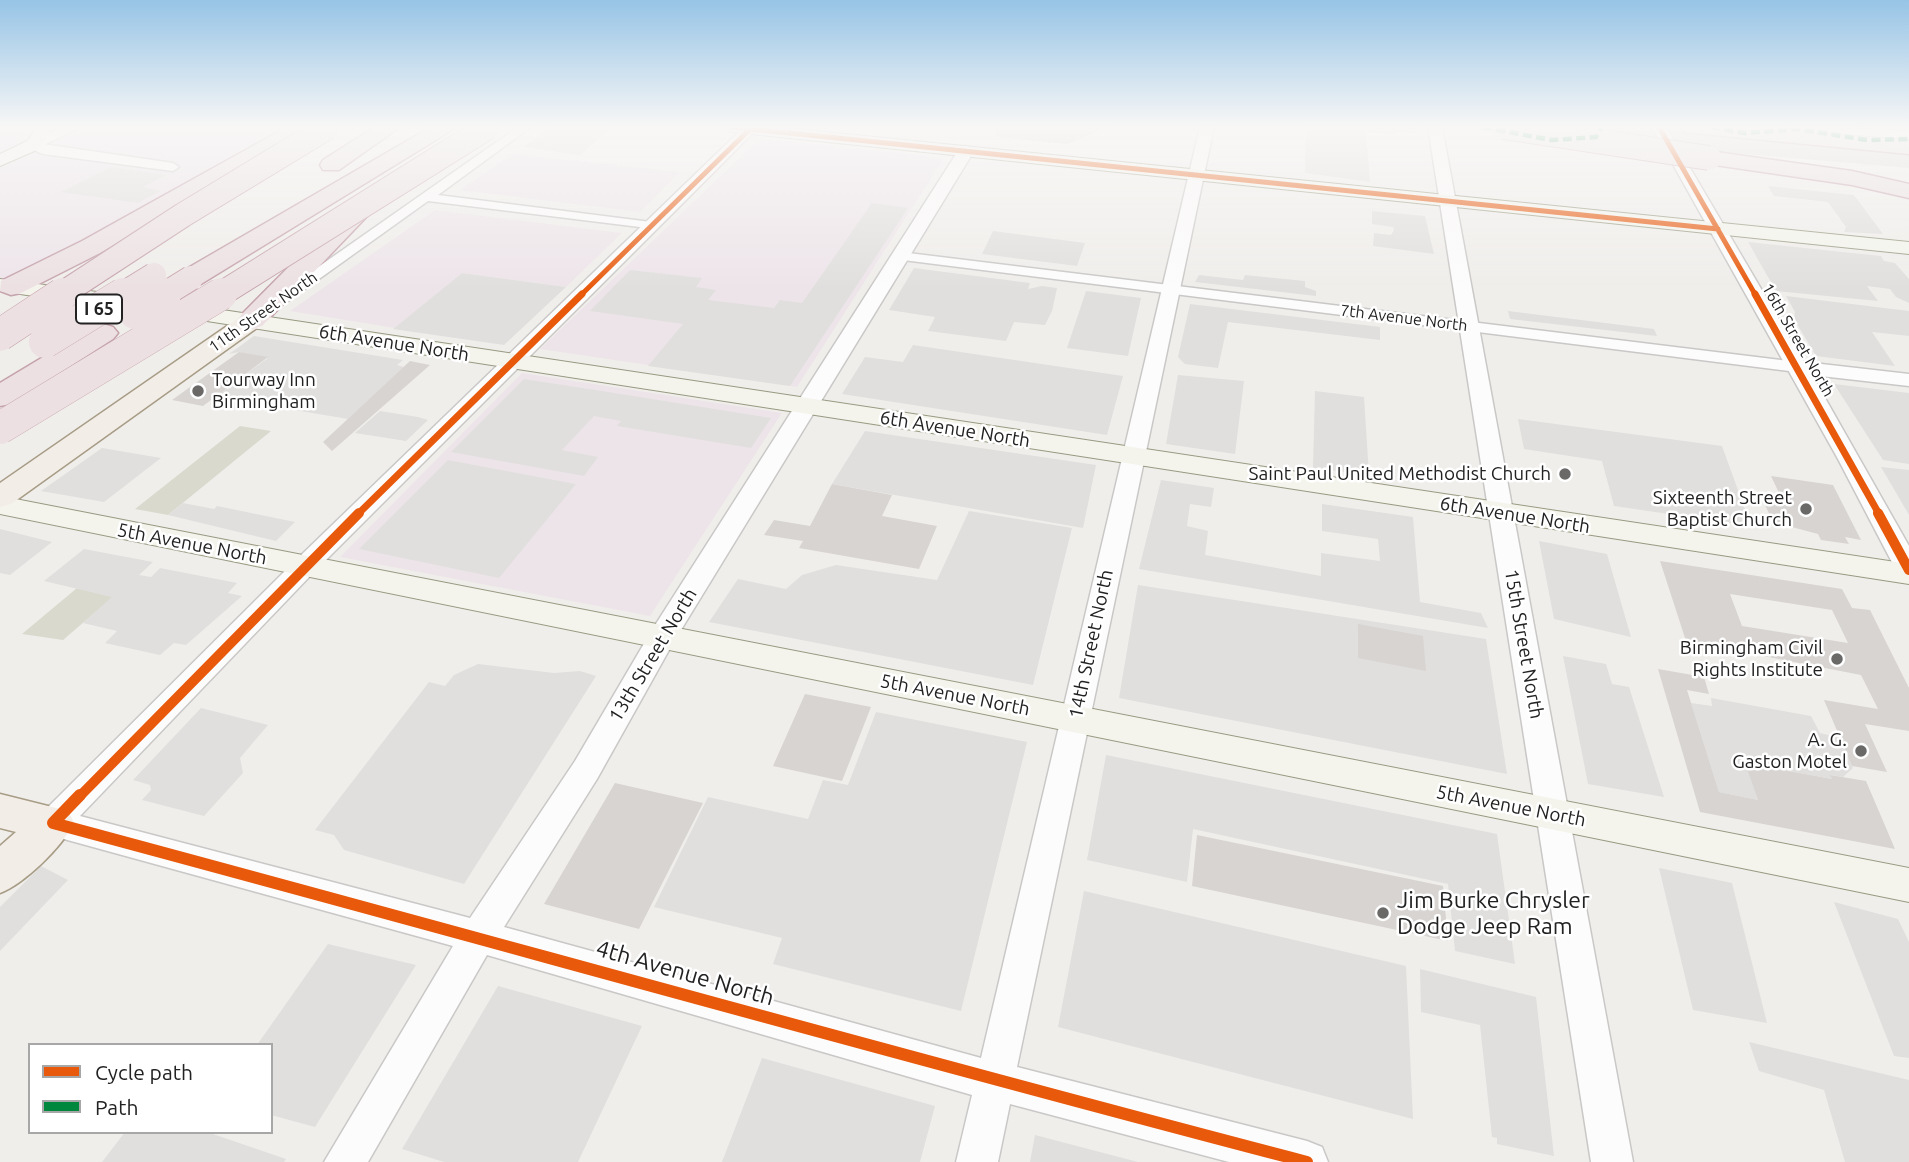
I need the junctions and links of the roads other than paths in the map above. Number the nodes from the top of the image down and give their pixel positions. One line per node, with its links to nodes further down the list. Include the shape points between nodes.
1 (206, 181): 22 (highway, via 90,247)
2 (239, 181): 26 (highway, bridge)
3 (307, 181): 29 (highway, I 65, bridge)
4 (354, 181): 31 (highway, I 65, bridge)
5 (390, 181): 24 (highway)
6 (401, 181): 33 (highway, bridge)
7 (448, 181): 16 (street, 11th Street North)
8 (693, 181): 18 (street)
9 (947, 181): 21 (street, 13th Street North)
10 (1196, 181): 23 (street, 14th Street North)
11 (1257, 181): 17 (main road)
12 (1445, 181): 17 (street, 15th Street North)
13 (1690, 181): 19 (street, 16th Street North)
14 (1866, 181): 15 (highway, bridge)
15 (1909, 191)
16 (425, 197): 18 (street); 24 (street, 11th Street North)
17 (1448, 201): 19 (main road); 25 (street, 15th Street North)
18 (651, 226): 27 (street)
19 (1718, 229): 20 (main road); 28 (street, 16th Street North)
20 (1909, 248)
21 (900, 256): 23 (street, 7th Avenue North); 32 (street, 13th Street North)
22 (4, 288): 24 (main road, 6th Avenue North)
23 (1171, 290): 25 (street, 7th Avenue North); 34 (street, 14th Street North)
24 (252, 320): 27 (main road, 6th Avenue North); 35 (main road, 11th Street North)
25 (1469, 326): 28 (street, 7th Avenue North); 37 (street, 15th Street North)
26 (0, 335)
27 (513, 362): 32 (main road, 6th Avenue North); 38 (street)
28 (1797, 367): 30 (street, 7th Avenue North); 39 (street, 16th Street North)
29 (0, 369)
30 (1909, 380)
31 (0, 397)
32 (807, 406): 34 (main road, 6th Avenue North); 40 (street, 13th Street North)
33 (0, 428)
34 (1133, 456): 37 (main road, 6th Avenue North); 41 (street, 14th Street North)
35 (0, 497)
36 (0, 505): 38 (main road, 5th Avenue North)
37 (1501, 512): 39 (main road, 6th Avenue North); 43 (street, 15th Street North)
38 (305, 566): 40 (main road, 5th Avenue North); 44 (street)
39 (1909, 572)
40 (662, 637): 41 (main road, 5th Avenue North); 47 (street, 13th Street North, via 586,770)
41 (1075, 719): 43 (main road, 5th Avenue North); 48 (street, 14th Street North)
42 (0, 811): 44 (main road, 4th Avenue North)
43 (1552, 814): 46 (main road, 5th Avenue North); 52 (street, 15th Street North)
44 (53, 823): 45 (main road); 47 (street, 4th Avenue North)
45 (0, 874)
46 (1909, 885)
47 (478, 937): 48 (street, 4th Avenue North); 49 (street, 13th Street North)
48 (995, 1080): 50 (street, 14th Street North); 51 (street, 4th Avenue North)
49 (345, 1162)
50 (977, 1162)
51 (1307, 1162)
52 (1612, 1162)

